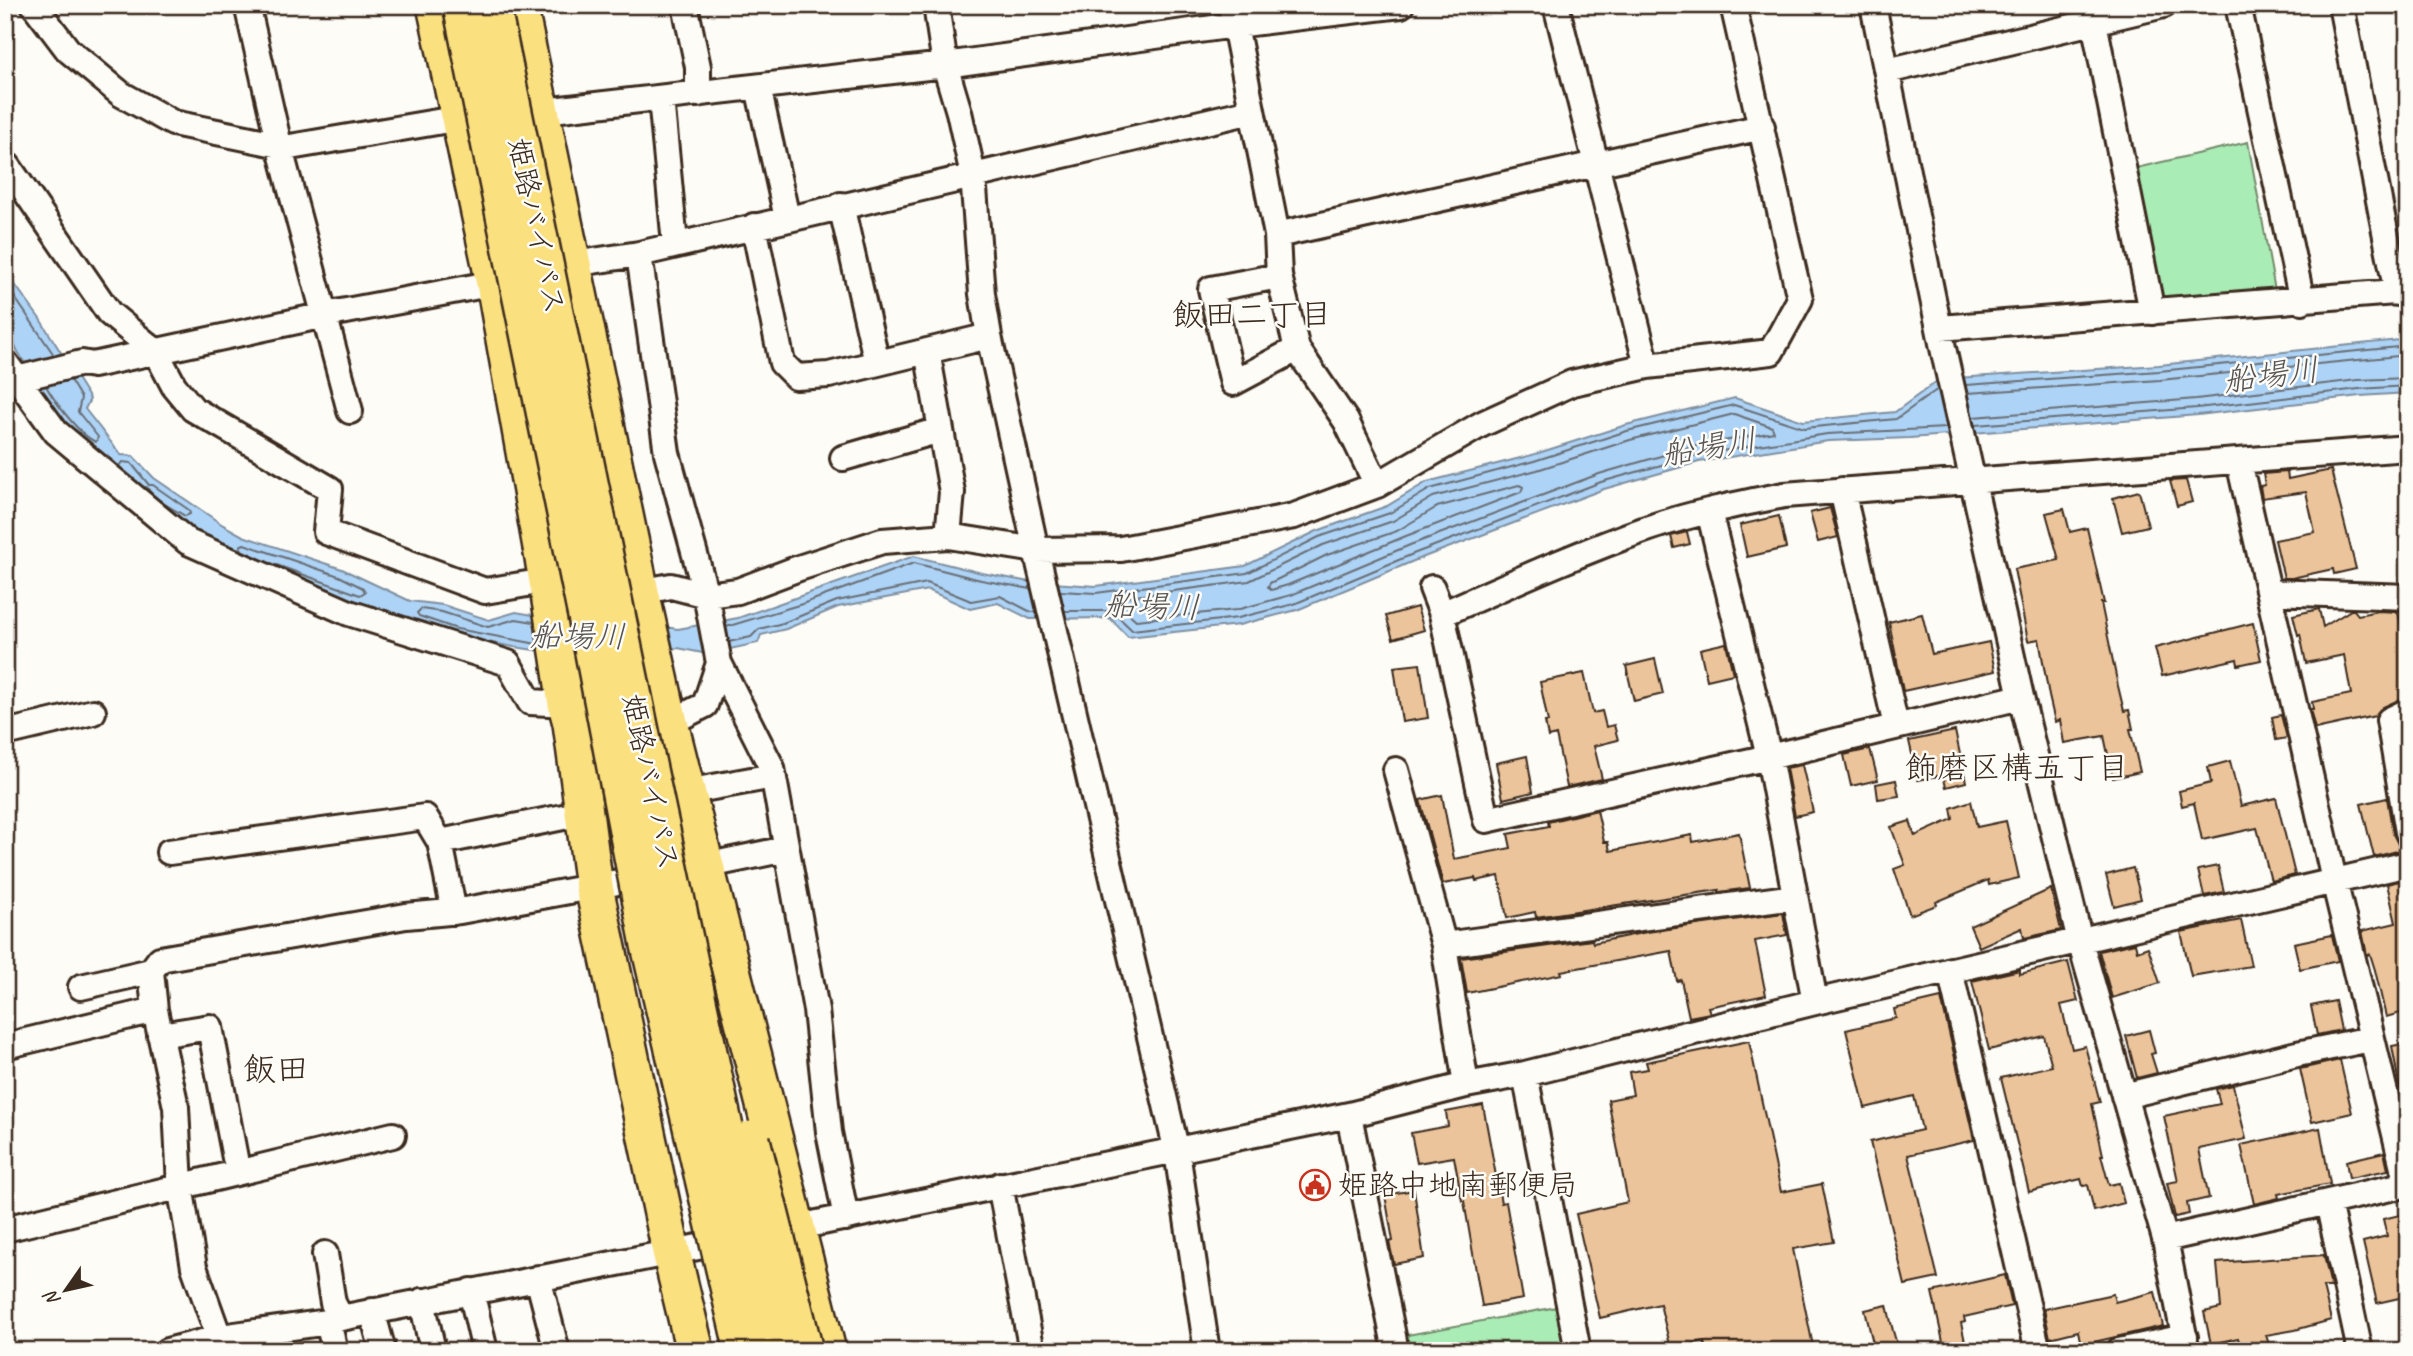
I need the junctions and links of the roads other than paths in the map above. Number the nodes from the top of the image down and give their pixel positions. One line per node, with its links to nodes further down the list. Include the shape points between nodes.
1 (34, 5): 27 (street, via 68,50 121,94 173,123)
2 (247, 5): 27 (street)
3 (436, 5): 25 (highway)
4 (462, 5): 94 (highway, 姫路バイパス, bridge)
5 (491, 5): 76 (highway, 姫路バイパス, bridge)
6 (518, 5): 24 (highway)
7 (685, 5): 21 (street, via 698,67)
8 (936, 5): 18 (street)
9 (1401, 5): 16 (street)
10 (1556, 5): 28 (street)
11 (1733, 5): 26 (street)
12 (1873, 5): 19 (street)
13 (2164, 5): 17 (street)
14 (2238, 5): 41 (street)
15 (2341, 5): 40 (street)
16 (1233, 15): 18 (street); 23 (street)
17 (2094, 22): 19 (street); 42 (street)
18 (945, 65): 20 (street); 30 (street)
19 (1886, 71): 45 (street)
20 (758, 87): 21 (street); 32 (street)
21 (698, 94): 22 (street)
22 (661, 98): 24 (street); 35 (street)
23 (1252, 111): 30 (street); 34 (street)
24 (541, 112): 25 (street); 37 (highway)
25 (459, 117): 27 (street, via 290,147); 39 (highway)
26 (1762, 127): 28 (street); 50 (street, via 1800,299 1771,352)
27 (279, 145): 43 (street)
28 (1596, 162): 34 (street); 50 (street)
29 (5, 166): 48 (street, via 108,313)
30 (973, 175): 31 (street); 44 (street)
31 (841, 205): 32 (street); 49 (street)
32 (787, 218): 33 (street)
33 (754, 226): 35 (street); 49 (street, via 782,363 796,377 829,375)
34 (1277, 235): 38 (street)
35 (675, 244): 36 (street)
36 (639, 254): 37 (street); 67 (street, via 667,453)
37 (573, 264): 65 (highway)
38 (1279, 276): 46 (street); 46 (street, via 1211,289 1233,383)
39 (495, 283): 43 (street); 63 (highway)
40 (2402, 292): 41 (street)
41 (2302, 301): 42 (street)
42 (2152, 312): 45 (street)
43 (325, 315): 48 (street); 52 (street)
44 (989, 336): 47 (street); 62 (street)
45 (1941, 338): 57 (street)
46 (1297, 349): 58 (street, via 1346,421)
47 (927, 351): 49 (street); 53 (street)
48 (156, 352): 51 (street, via 93,365); 63 (street, via 193,409 330,489 326,533 485,591)
49 (877, 363)
50 (1647, 366): 58 (street, via 1572,383 1482,424)
51 (11, 371): 74 (street, via 56,432 188,542 349,613 509,663 530,702)
52 (350, 411)
53 (940, 430): 55 (street); 61 (street, via 952,492)
54 (2408, 448): 56 (street)
55 (843, 458)
56 (2239, 462): 57 (street); 66 (street)
57 (1971, 480): 59 (street); 71 (street)
58 (1377, 485): 62 (street, via 1294,516 1121,549)
59 (1842, 490): 60 (street, via 1784,495); 75 (street)
60 (1709, 511): 69 (street, via 1585,552); 78 (street)
61 (948, 536): 62 (street); 67 (street, via 882,541 738,591)
62 (1036, 550): 109 (street)
63 (537, 582): 74 (highway)
64 (1432, 588): 69 (street)
65 (639, 592): 67 (street, via 671,586); 76 (highway)
66 (2269, 592): 68 (street); 89 (street)
67 (706, 595): 70 (street)
68 (2408, 597)
69 (1442, 614): 78 (street, via 1486,820)
70 (719, 663): 76 (street, via 705,705); 80 (street)
71 (2021, 697): 75 (street); 93 (street)
72 (2408, 711): 83 (street, via 2389,720)
73 (93, 712): 77 (street)
74 (569, 713): 76 (street); 82 (highway)
75 (1896, 726): 78 (street)
76 (655, 732): 81 (highway); 137 (highway, 姫路バイパス, bridge, via 741,1208); 138 (highway, bridge, via 710,980)
77 (5, 733)
78 (1769, 757): 91 (street)
79 (1396, 770): 95 (street)
80 (773, 776): 81 (street); 85 (street)
81 (686, 792): 88 (highway)
82 (583, 813): 84 (street); 90 (highway)
83 (2408, 832)
84 (440, 842): 86 (street, via 425,817); 92 (street)
85 (786, 849): 88 (street); 115 (street, via 816,1010 829,1132)
86 (169, 852)
87 (2408, 864): 89 (street)
88 (705, 866): 90 (street); 116 (highway)
89 (2334, 880): 93 (street); 102 (street)
90 (594, 887): 92 (street); 119 (highway)
91 (1794, 897): 95 (street); 99 (street)
92 (454, 912): 97 (street, via 406,915 160,959)
93 (2080, 941): 96 (street); 106 (street)
94 (650, 945): 135 (highway, bridge, via 656,1060 688,1225); 136 (highway, 姫路バイパス, bridge)
95 (1444, 945): 105 (street)
96 (1950, 970): 99 (street); 144 (street)
97 (151, 971): 98 (street); 100 (street)
98 (81, 986)
99 (1815, 1002): 104 (street)
100 (155, 1010): 101 (street); 103 (street)
101 (160, 1035): 110 (street, via 210,1027); 113 (street, via 176,1107)
102 (2371, 1039): 106 (street); 111 (street)
103 (5, 1046)
104 (1525, 1074): 105 (street); 143 (street)
105 (1466, 1085): 107 (street)
106 (2124, 1096): 118 (street)
107 (1349, 1115): 109 (street); 142 (street)
108 (393, 1135): 113 (street)
109 (1177, 1152): 112 (street); 141 (street)
110 (235, 1158)
111 (2408, 1184): 114 (street)
112 (1000, 1185): 115 (street); 140 (street)
113 (180, 1186): 117 (street); 126 (street, via 194,1267)
114 (2328, 1202): 118 (street); 146 (street)
115 (846, 1218): 116 (street)
116 (795, 1228): 119 (street); 139 (highway)
117 (5, 1229)
118 (2165, 1239): 127 (street)
119 (671, 1251): 121 (street); 134 (highway)
120 (325, 1254): 125 (street)
121 (538, 1278): 122 (street); 133 (street)
122 (471, 1292): 123 (street); 132 (street)
123 (422, 1301): 124 (street); 131 (street)
124 (372, 1311): 125 (street); 130 (street)
125 (335, 1320): 126 (street); 129 (street)
126 (222, 1344): 128 (street)
127 (2186, 1344): 145 (street)
128 (167, 1351)
129 (335, 1351)
130 (383, 1351)
131 (433, 1351)
132 (485, 1351)
133 (557, 1351)
134 (695, 1351)
135 (720, 1351)
136 (744, 1351)
137 (775, 1351)
138 (804, 1351)
139 (827, 1351)
140 (1032, 1351)
141 (1207, 1351)
142 (1396, 1351)
143 (1578, 1351)
144 (2038, 1351)
145 (2119, 1351)
146 (2360, 1351)

